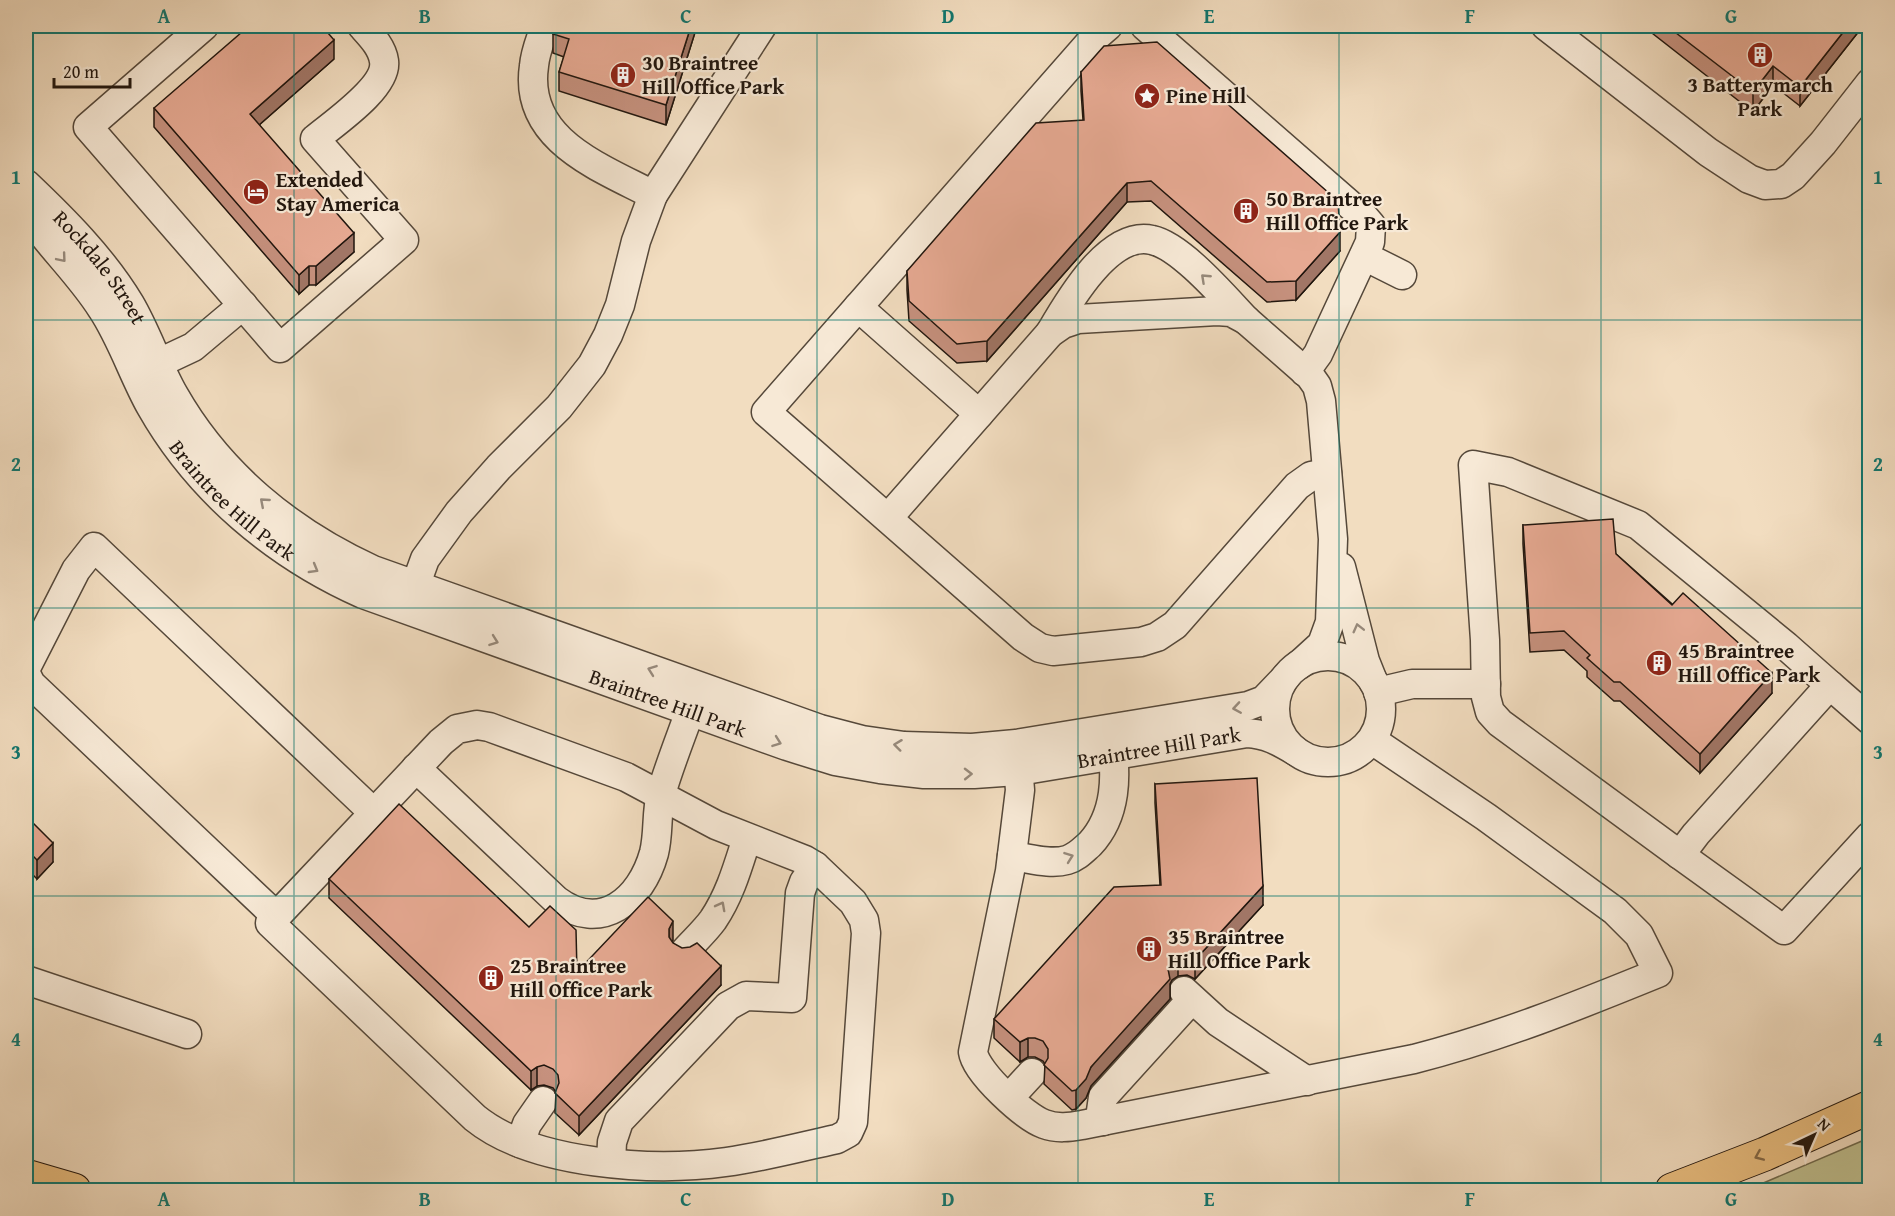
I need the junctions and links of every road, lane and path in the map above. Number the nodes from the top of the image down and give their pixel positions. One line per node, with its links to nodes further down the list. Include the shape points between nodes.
1 (204, 26): 14 (street, via 88,127)
2 (362, 26): 14 (street, via 383,55 381,77 373,89 315,139 404,240 280,348)
3 (545, 26): 10 (street, via 533,76 537,107 546,125 571,149)
4 (762, 26): 10 (street)
5 (1108, 26): 15 (street)
6 (1145, 26): 12 (street, via 1365,218 1371,225 1371,235)
7 (1546, 26): 8 (street, via 1708,152 1765,185 1780,184 1793,176)
8 (1869, 83)
9 (26, 184): 18 (street, Rockdale Street, via 80,239 122,292 138,319)
10 (653, 195): 24 (street, via 640,227 618,313 592,365 559,406 459,512 425,559)
11 (26, 212): 18 (street, Rockdale Street, one-way to 18)
12 (1364, 256): 13 (street); 19 (street, via 1318,354)
13 (1402, 275)
14 (243, 305): 18 (street, via 200,342)
15 (858, 307): 20 (street); 22 (street, via 766,412)
16 (1246, 320): 17 (street, via 1231,312 1217,311 1078,319); 17 (street, one-way to 17, via 1176,252 1145,239 1126,243 1110,253 1076,292); 19 (street)
17 (1050, 333): 20 (street)
18 (147, 369): 24 (street, Braintree Hill Park, via 174,395 198,432 236,476 265,503 334,551 373,570)
19 (1305, 372): 21 (street, via 1320,396)
20 (979, 414): 22 (street)
21 (1327, 473): 22 (street, via 1311,476 1297,486 1171,628 1146,641 1059,651 1035,645); 23 (street)
22 (888, 518)
23 (1333, 539): 26 (street, via 1329,630 1316,651); 30 (street, one-way to 23, via 1365,661)
24 (410, 598): 31 (street, Braintree Hill Park)
25 (26, 668): 39 (street, via 76,570 94,547)
26 (1292, 671): 30 (street, Braintree Hill Park, via 1316,657 1346,659 1363,669); 34 (street, Braintree Hill Park, one-way to 34, via 1256,704); 35 (street, via 1276,695 1275,705 1284,739)
27 (26, 674): 45 (street, via 31,684)
28 (1486, 684): 29 (street, via 1473,465 1508,472 1638,525); 30 (street); 42 (street, via 1487,703 1496,720)
29 (1830, 685): 32 (street); 42 (street)
30 (1376, 688): 33 (street, via 1381,720)
31 (694, 699): 36 (street, Braintree Hill Park, via 862,740); 38 (street)
32 (1869, 720)
33 (1372, 740): 35 (street, Braintree Hill Park, via 1355,756 1338,762 1312,760); 50 (street, via 1615,911 1639,935 1658,973 1498,1036 1414,1059)
34 (1112, 742): 35 (street, Braintree Hill Park, via 1247,733 1274,738); 36 (street, Braintree Hill Park); 43 (street, one-way to 34, via 1066,860 1085,848 1110,809 1115,778)
35 (1297, 752)
36 (1018, 758): 43 (street, via 1019,802)
37 (416, 768): 38 (street, via 452,733 477,725 619,774); 38 (street, via 556,900 590,915 615,909 644,876 656,841); 39 (street)
38 (661, 795): 41 (street)
39 (374, 813): 45 (street)
40 (1869, 836): 42 (street, via 1784,930)
41 (747, 838): 44 (street); 46 (street, one-way to 41, via 718,912)
42 (1680, 855)
43 (1012, 856): 51 (street, via 973,1052 982,1071)
44 (815, 866): 56 (street, via 800,893 792,998 746,996 728,1006 619,1121); 56 (street, via 857,907 866,928 851,1130 837,1139 724,1163 671,1166)
45 (276, 916): 55 (street, via 270,923 475,1118 492,1131)
46 (685, 951)
47 (26, 980): 48 (street)
48 (187, 1034)
49 (1032, 1073): 51 (street)
50 (1308, 1081): 54 (street); 54 (street, via 1218,1022 1188,995 1103,1097)
51 (1009, 1098): 54 (street, via 1037,1121 1053,1127)
52 (543, 1101): 55 (street)
53 (1869, 1107): 57 (highway, one-way to 57)
54 (1103, 1121)
55 (520, 1143): 56 (street, via 563,1156)
56 (611, 1162)
57 (1672, 1191)

